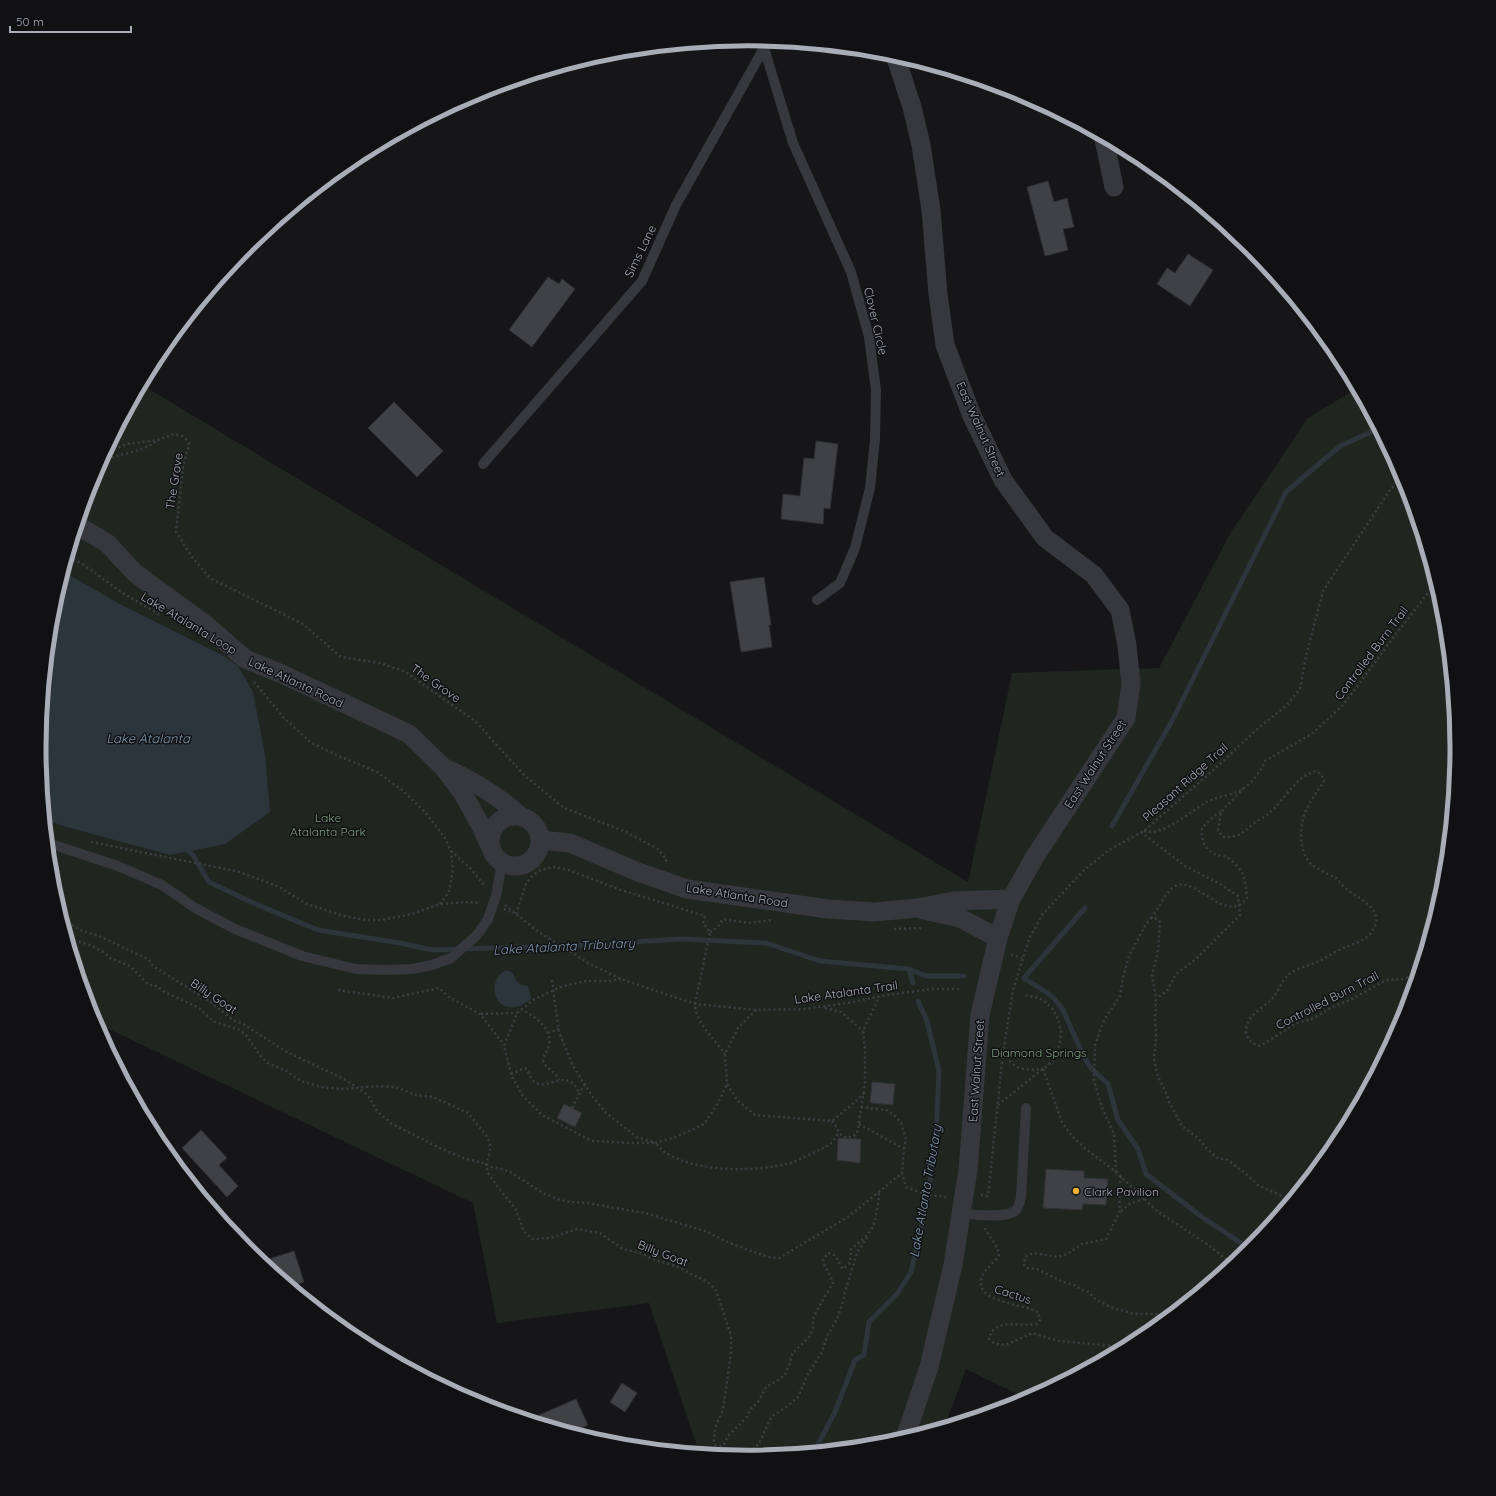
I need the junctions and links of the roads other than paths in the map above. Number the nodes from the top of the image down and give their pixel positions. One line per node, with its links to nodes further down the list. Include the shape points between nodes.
1 (763, 47): 6 (lane, Sims Lane, via 676,205 642,280)
2 (765, 47): 8 (lane, Clover Circle, via 792,143 851,272 869,337 876,390 870,488 855,548 840,583)
3 (897, 62): 15 (street, East Walnut Street, via 921,145 946,345 972,416 1003,480 1045,538 1094,575 1120,610 1127,645 1131,684 1126,718 1034,858)
4 (1105, 144): 5 (street)
5 (1114, 187)
6 (483, 464)
7 (81, 528): 9 (street, Lake Atlanta Road, via 107,543 135,572 206,625 245,659 409,734)
8 (817, 600)
9 (444, 768): 10 (street, Lake Atlanta Road, via 472,781 507,803); 13 (street, Lake Atlanta Road, via 462,792)
10 (520, 816): 11 (street, via 534,824); 13 (street, via 512,815 496,823 489,838)
11 (540, 840): 14 (street, via 536,856 529,862 514,866); 16 (street, Lake Atlanta Road, via 570,843 638,872 687,889 828,909 874,912)
12 (53, 845): 14 (lane, via 118,866 162,885 196,908 235,929 302,956 356,968 387,970 412,969 444,961 472,940 488,919 496,896)
13 (490, 846): 14 (street, via 493,854)
14 (502, 863)
15 (1011, 900): 16 (street, Lake Atlanta Road, via 954,901); 17 (street, East Walnut Street)
16 (918, 908): 17 (street, Lake Atlanta Road, via 960,918)
17 (998, 938): 19 (street, East Walnut Street, via 980,1015 968,1170)
18 (1026, 1108): 19 (lane, via 1019,1206 1007,1215)
19 (961, 1214): 20 (street, East Walnut Street, via 953,1265 929,1367)
20 (907, 1432)

